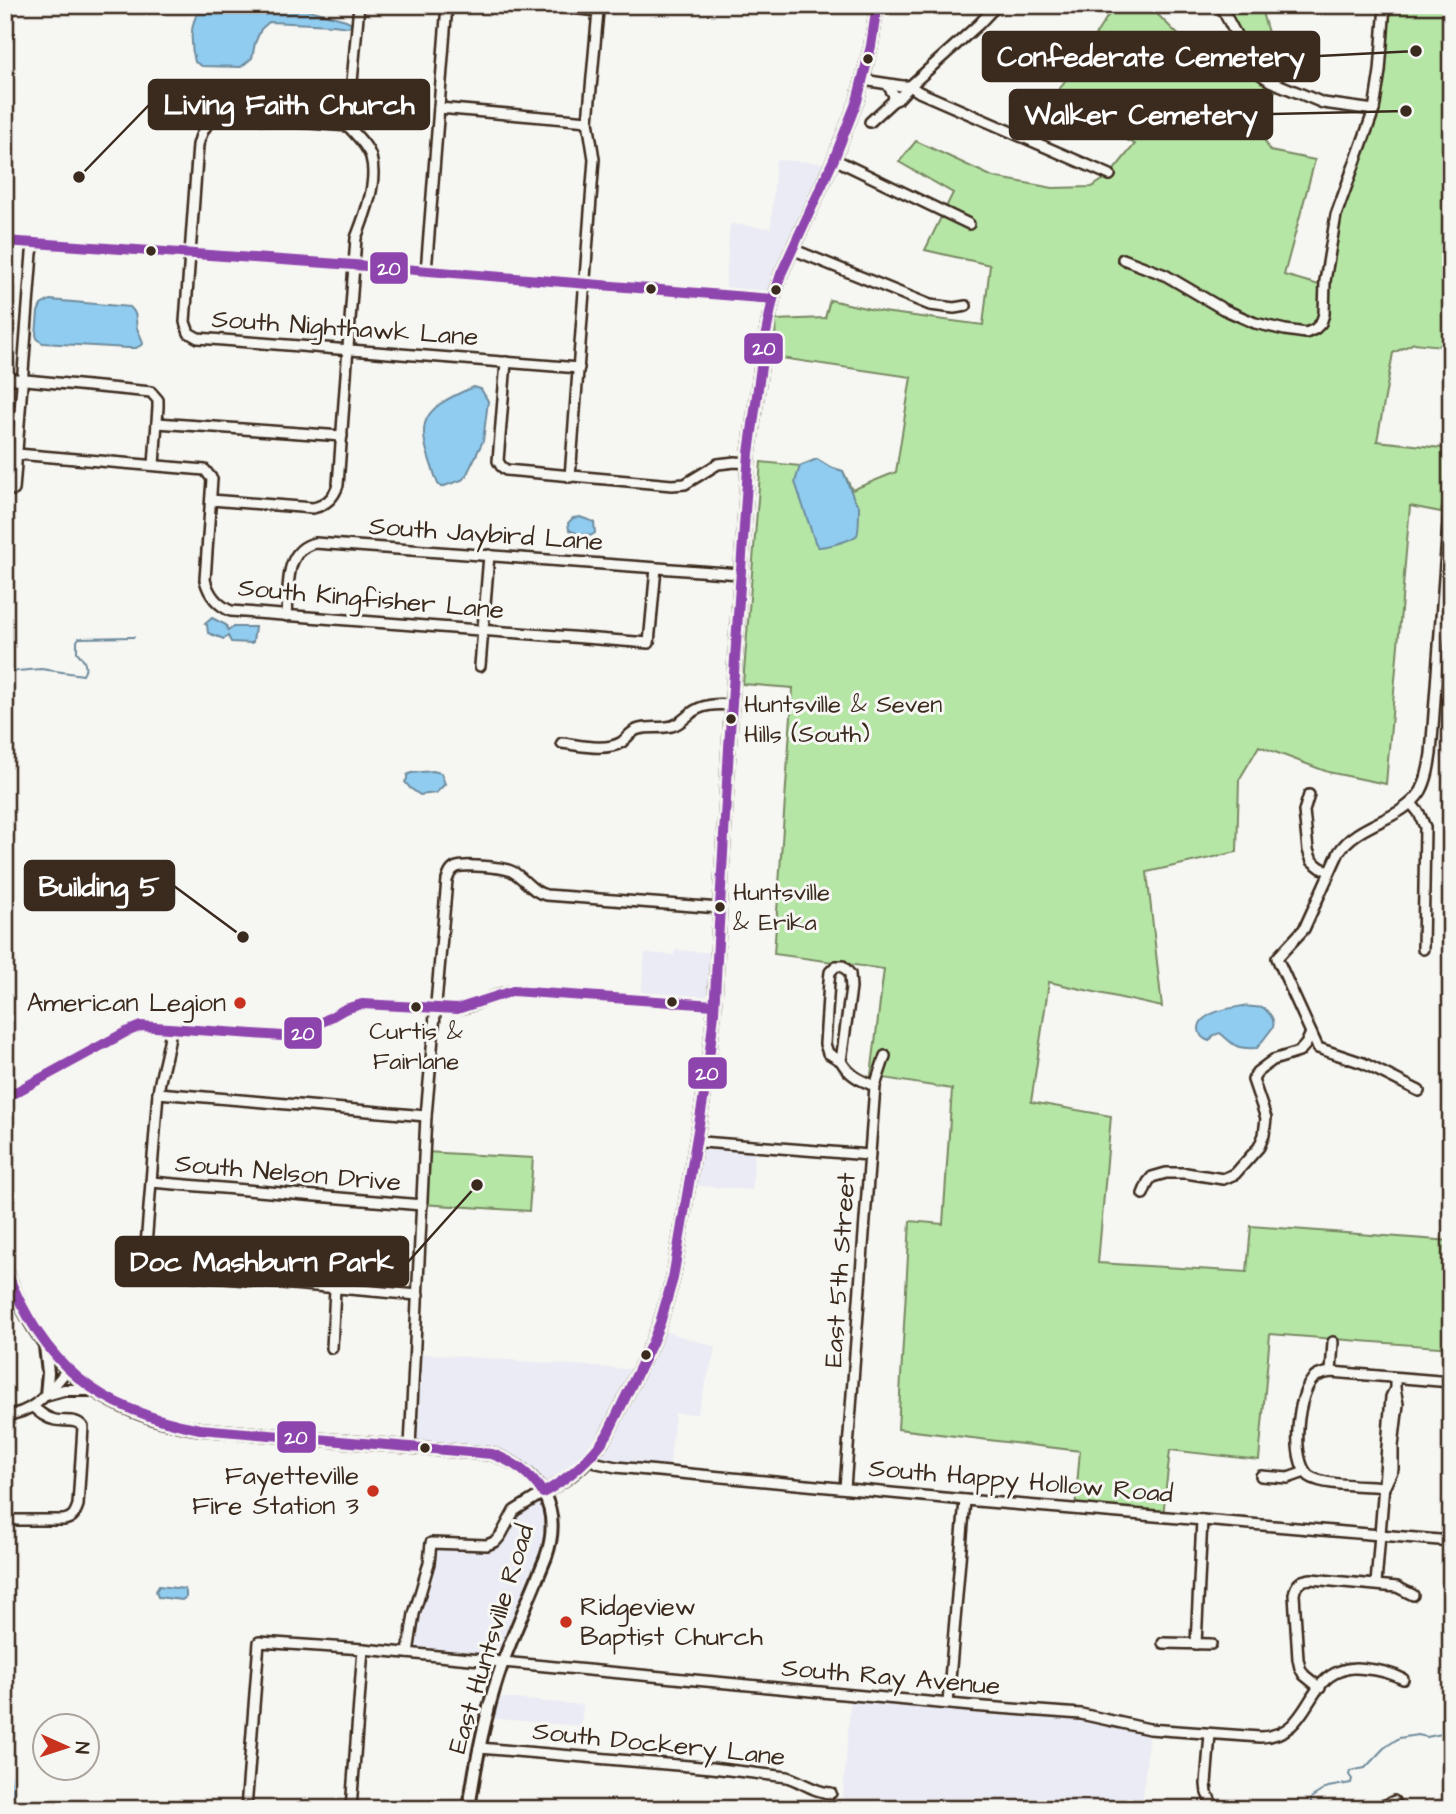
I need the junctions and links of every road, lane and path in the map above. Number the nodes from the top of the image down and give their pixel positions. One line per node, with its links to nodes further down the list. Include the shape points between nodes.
1 (6, 5): 9 (main road)
2 (359, 5): 18 (street)
3 (447, 5): 14 (street)
4 (543, 5): 16 (street, via 598,11)
5 (877, 5): 10 (main road, East Huntsville Road)
6 (997, 5): 12 (street)
7 (1220, 5): 15 (street, via 1255,71 1322,103)
8 (1385, 5): 15 (street)
9 (5, 18)
10 (863, 80): 11 (street); 19 (main road, East Huntsville Road)
11 (887, 84): 12 (street); 13 (street, via 894,95)
12 (910, 86): 13 (street); 20 (street)
13 (892, 101): 17 (street)
14 (439, 108): 16 (street); 28 (street)
15 (1374, 110): 26 (street, via 1336,215 1324,314 1315,329 1306,333 1255,323)
16 (589, 121): 29 (street, via 594,159)
17 (870, 122)
18 (348, 126): 25 (street, via 227,113 208,122 200,137); 27 (street, via 368,150 372,168)
19 (834, 159): 21 (street); 24 (main road, East Huntsville Road)
20 (1110, 175)
21 (969, 224)
22 (5, 241): 23 (street)
23 (35, 243): 25 (street); 36 (street)
24 (792, 248): 30 (main road, East Huntsville Road); 31 (street, via 930,305)
25 (190, 253): 27 (street); 32 (street, South Nighthawk Lane, via 185,322 193,337)
26 (1123, 258)
27 (354, 265): 28 (street); 32 (street)
28 (426, 272): 29 (street)
29 (586, 284): 30 (street); 34 (street)
30 (772, 299): 40 (main road, East Huntsville Road)
31 (966, 306)
32 (348, 350): 33 (street, South Nighthawk Lane); 38 (street)
33 (506, 362): 34 (street, South Nighthawk Lane); 42 (street, via 498,461 512,472)
34 (579, 368): 42 (street)
35 (5, 378): 36 (street)
36 (23, 380): 37 (street, via 151,392 158,400); 39 (street)
37 (157, 423): 38 (street); 41 (street)
38 (342, 436): 45 (street, via 338,485 332,498 321,506)
39 (17, 454): 41 (street, South Kingfisher Lane); 44 (street)
40 (748, 463): 42 (street, via 718,464 685,484); 48 (main road, East Huntsville Road)
41 (154, 465): 45 (street, South Kingfisher Lane, via 205,470 212,479)
42 (570, 477)
43 (1451, 483): 55 (street, via 1431,754 1426,778)
44 (14, 490)
45 (211, 500): 49 (street, South Kingfisher Lane, via 205,572 210,594 231,611)
46 (488, 555): 47 (street, South Jaybird Lane); 49 (street, South Jaybird Lane, via 309,544 292,562); 50 (street)
47 (656, 568): 48 (street, South Jaybird Lane); 50 (street, South Kingfisher Lane, via 649,643)
48 (740, 574): 52 (main road, East Huntsville Road)
49 (287, 616): 50 (street, South Kingfisher Lane)
50 (483, 631): 51 (street)
51 (480, 666)
52 (732, 705): 53 (street, via 702,706 673,726 637,729 612,746); 57 (main road, East Huntsville Road)
53 (562, 743)
54 (1309, 795): 56 (street, via 1304,811 1308,850 1312,860)
55 (1411, 803): 56 (street, via 1346,841); 58 (street, via 1425,827)
56 (1330, 871): 62 (street, via 1304,929 1277,958)
57 (720, 908): 59 (main road, East Huntsville Road); 60 (street, via 545,895 505,869 453,869 447,880)
58 (1423, 949)
59 (714, 1005): 60 (street, via 513,990 470,1007); 70 (main road, East Huntsville Road)
60 (436, 1008): 61 (street, via 362,1004 303,1032 283,1036); 69 (street)
61 (171, 1028): 67 (street); 68 (street, via 133,1028)
62 (1311, 1033): 66 (street, via 1318,1048 1363,1063); 73 (street, via 1299,1052 1273,1060 1257,1072 1254,1080 1266,1118 1264,1135 1235,1174 1223,1179 1166,1172 1152,1177)
63 (885, 1056): 65 (street, East 5th Street)
64 (841, 1060): 64 (street, via 828,1053 824,1044 830,972 836,966 850,974 851,988); 65 (street, via 853,1077)
65 (875, 1086): 71 (street, East 5th Street)
66 (1419, 1091)
67 (158, 1093): 69 (street); 72 (street)
68 (5, 1098)
69 (426, 1116): 74 (street)
70 (697, 1144): 71 (street); 90 (main road, East Huntsville Road, via 673,1278 660,1323 607,1435)
71 (869, 1155): 94 (street, East 5th Street)
72 (151, 1182): 74 (street, South Nelson Drive); 76 (street, via 144,1271)
73 (1143, 1194)
74 (422, 1205): 77 (street)
75 (5, 1267): 79 (main road)
76 (335, 1289): 77 (street); 80 (street)
77 (418, 1295): 89 (street)
78 (1333, 1342): 82 (street)
79 (46, 1346): 81 (main road); 86 (main road)
80 (332, 1349)
81 (68, 1369): 85 (main road); 86 (street)
82 (1331, 1372): 83 (street); 91 (street, via 1314,1378 1304,1396 1298,1439)
83 (1395, 1378): 84 (street); 93 (street)
84 (1451, 1382)
85 (94, 1390): 86 (main road); 89 (main road, via 142,1415 179,1426)
86 (46, 1395): 87 (street)
87 (33, 1408): 88 (street); 97 (street, via 46,1417 77,1421 83,1427 78,1505 75,1514 64,1520)
88 (5, 1416)
89 (410, 1447): 95 (main road, via 500,1457 519,1465)
90 (590, 1458): 94 (street, South Happy Hollow Road, via 616,1467); 95 (main road, East Huntsville Road)
91 (1305, 1472): 92 (street, via 1288,1478); 93 (street, via 1324,1482)
92 (1261, 1476)
93 (1384, 1487): 99 (street)
94 (845, 1488): 96 (street, South Happy Hollow Road)
95 (543, 1493): 107 (street, via 514,1511 496,1541 487,1545 431,1543); 108 (main road, East Huntsville Road, via 550,1510 551,1539)
96 (965, 1500): 98 (street, South Happy Hollow Road); 111 (street)
97 (5, 1520)
98 (1202, 1520): 99 (street, South Happy Hollow Road); 104 (street)
99 (1381, 1535): 100 (street, South Happy Hollow Road); 101 (street)
100 (1451, 1541)
101 (1376, 1584): 102 (street); 110 (street, via 1304,1579 1295,1588 1298,1659 1304,1675)
102 (1413, 1595)
103 (1163, 1643): 104 (street)
104 (1196, 1644): 105 (street)
105 (1211, 1644)
106 (363, 1649): 107 (street, South Ray Avenue); 116 (street, South Ray Avenue, via 259,1642); 117 (street)
107 (408, 1653): 108 (street, South Ray Avenue)
108 (503, 1663): 111 (street, South Ray Avenue); 113 (main road, East Huntsville Road)
109 (1403, 1679): 110 (street, South Ray Avenue, via 1387,1671 1353,1668 1331,1675)
110 (1320, 1688): 112 (street, South Ray Avenue, via 1297,1720 1278,1734)
111 (948, 1703): 112 (street, South Ray Avenue, via 1082,1714 1149,1729)
112 (1210, 1734): 119 (street, via 1206,1784)
113 (479, 1748): 114 (street, South Dockery Lane, via 787,1777); 118 (main road, East Huntsville Road)
114 (831, 1793)
115 (1394, 1801): 120 (street)
116 (246, 1809)
117 (351, 1809)
118 (469, 1809)
119 (1214, 1809)
120 (1377, 1809)

